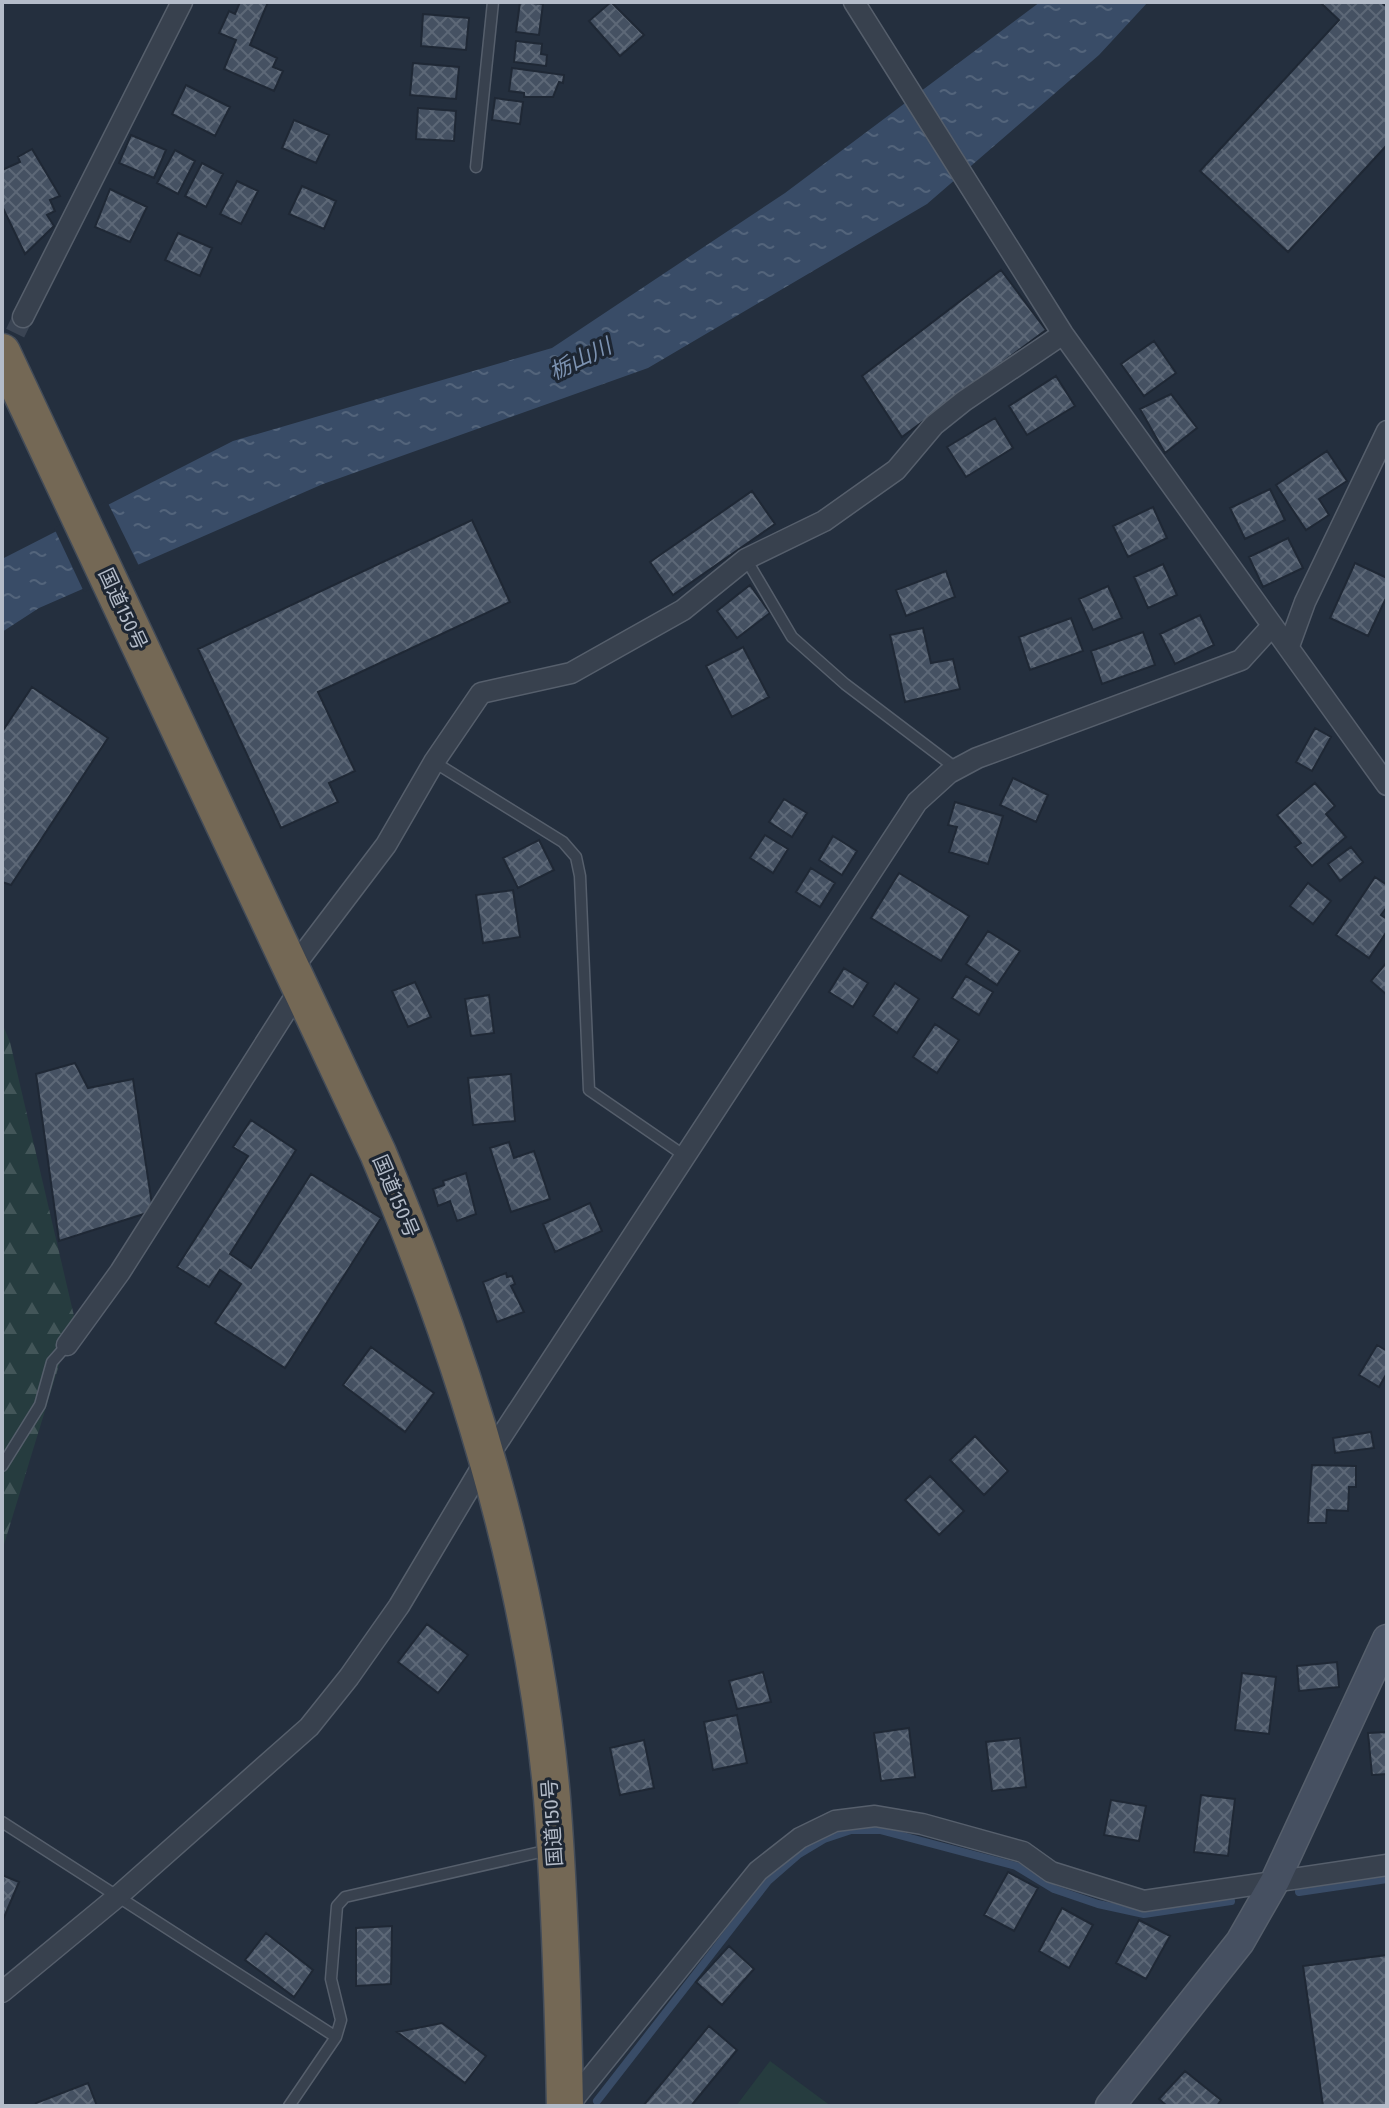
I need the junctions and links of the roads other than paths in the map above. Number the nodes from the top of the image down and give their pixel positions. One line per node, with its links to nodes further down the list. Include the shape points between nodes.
1 (182, 2): 5 (street)
2 (493, 2): 4 (lane)
3 (854, 2): 6 (street)
4 (476, 167)
5 (23, 317)
6 (1063, 334): 9 (street, via 934,425 884,479 824,521); 10 (street)
7 (2, 352): 15 (highway, 国道150号)
8 (1387, 431): 11 (street)
9 (746, 559): 12 (street, via 683,610 597,661 571,673 481,693); 13 (lane, via 792,637)
10 (1272, 626): 11 (street); 13 (street, via 1241,660)
11 (1289, 646): 14 (street)
12 (434, 762): 15 (street); 16 (lane, via 563,842 576,857 589,1090)
13 (957, 769): 16 (street, via 917,802)
14 (1387, 785)
15 (297, 978): 17 (street, via 128,1259); 18 (highway, 国道150号, via 428,1272)
16 (686, 1156): 18 (street)
17 (67, 1345): 19 (lane, via 52,1362 40,1405)
18 (486, 1460): 22 (highway, 国道150号, via 532,1658); 25 (street, via 399,1606 309,1727)
19 (2, 1466)
20 (1387, 1639): 24 (street)
21 (2, 1822): 25 (lane)
22 (554, 1848): 27 (lane, via 345,1897 337,1906 331,1979 341,2020); 29 (highway, 国道150号)
23 (1387, 1865): 24 (street)
24 (1275, 1881): 29 (street, via 1144,1901 1051,1872 1023,1852 922,1824 875,1816 835,1821 800,1838 758,1871); 30 (street, via 1240,1942)
25 (117, 1897): 26 (street); 27 (lane)
26 (2, 1992)
27 (336, 2037): 28 (lane)
28 (289, 2106)
29 (566, 2106)
30 (1110, 2106)

